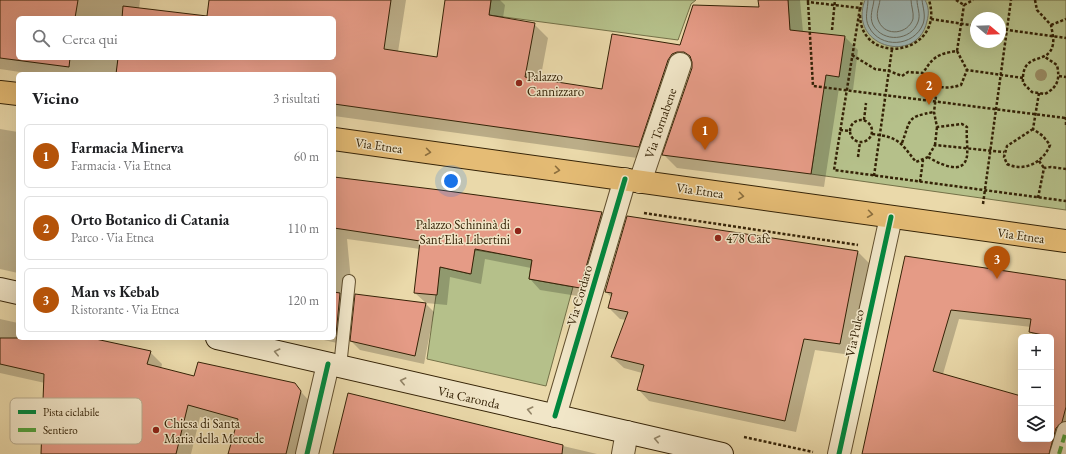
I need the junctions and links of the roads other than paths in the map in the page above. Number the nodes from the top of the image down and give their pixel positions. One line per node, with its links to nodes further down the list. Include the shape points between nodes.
1 (680, 64): 5 (street, Via Tornabene)
2 (0, 92): 3 (main road)
3 (16, 94)
4 (336, 139): 5 (main road, Via Etnea, one-way to 5)
5 (632, 181): 6 (main road, Via Etnea, one-way to 6); 13 (street, Via Cordaro)
6 (891, 217): 7 (main road, Via Etnea); 19 (street, Via Puleo)
7 (1066, 241)
8 (349, 281): 12 (lane)
9 (0, 289): 10 (street)
10 (16, 293)
11 (226, 340): 12 (street, Via Caronda, one-way to 11)
12 (334, 365): 13 (street, Via Caronda, one-way to 12); 16 (street)
13 (555, 416): 15 (street, Via Caronda)
14 (1066, 431): 20 (street)
15 (627, 432): 17 (street); 18 (street, Via Caronda, one-way to 15)
16 (307, 454)
17 (623, 454)
18 (722, 454)
19 (839, 454)
20 (1059, 454)

